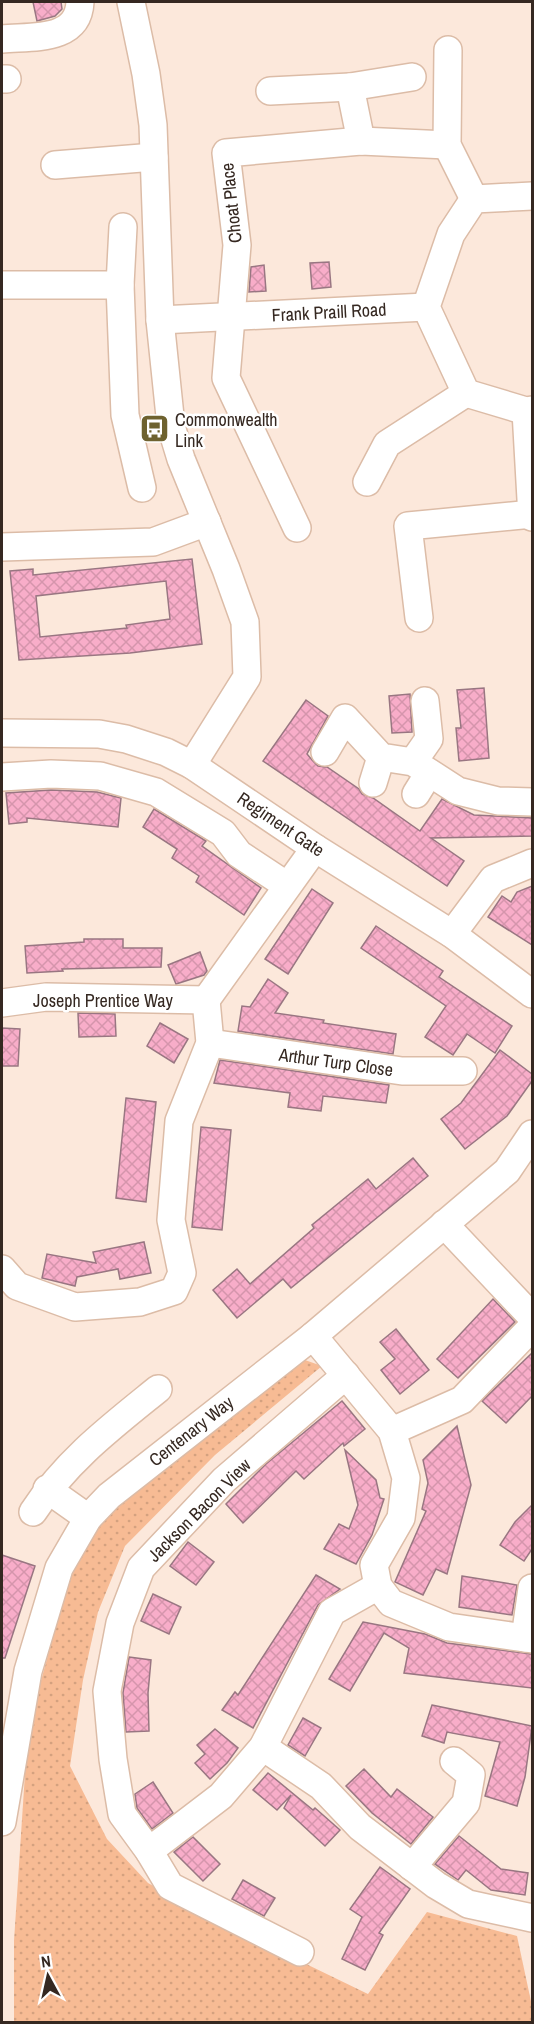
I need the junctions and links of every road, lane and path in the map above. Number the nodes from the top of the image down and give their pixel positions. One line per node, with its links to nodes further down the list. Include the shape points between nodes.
1 (80, 2): 3 (street, via 75,20 67,30)
2 (131, 2): 10 (street, via 147,74)
3 (2, 39)
4 (448, 50): 9 (street)
5 (412, 77): 6 (street)
6 (350, 87): 7 (street); 8 (street)
7 (270, 91)
8 (361, 141): 9 (street, Choat Place); 18 (street, Choat Place, via 226,153 237,245)
9 (447, 145): 13 (street)
10 (154, 157): 11 (street); 19 (street)
11 (55, 165)
12 (532, 196): 13 (street)
13 (474, 199): 17 (street, via 451,234)
14 (123, 227): 16 (street)
15 (2, 285): 16 (street)
16 (120, 285): 23 (street, via 124,415)
17 (426, 307): 18 (street, Frank Praill Road); 20 (street)
18 (233, 317): 19 (street, Frank Praill Road); 26 (street, via 226,378)
19 (160, 320): 25 (street, via 171,426)
20 (466, 393): 21 (street); 22 (street, via 387,444)
21 (529, 411): 24 (street)
22 (367, 482)
23 (142, 488)
24 (532, 516): 28 (street, via 408,526)
25 (207, 522): 27 (street, via 153,542); 33 (street, via 245,622 247,677)
26 (297, 528)
27 (2, 547)
28 (419, 618)
29 (425, 701): 34 (street, via 429,739)
30 (2, 733): 33 (street, Regiment Gate, via 108,736 166,752)
31 (325, 752): 32 (street, via 345,718)
32 (381, 757): 34 (street); 36 (street)
33 (192, 765): 38 (street, Regiment Gate)
34 (419, 776): 37 (street, via 498,801)
35 (2, 777): 40 (street, via 99,776 156,792 223,833 239,854)
36 (373, 783)
37 (532, 802)
38 (315, 848): 40 (street); 41 (street, Regiment Gate)
39 (532, 863): 41 (street, via 493,879)
40 (286, 885): 43 (street)
41 (452, 934): 42 (street, Regiment Gate)
42 (532, 994)
43 (206, 1000): 44 (street, Joseph Prentice Way, via 46,997); 45 (street)
44 (2, 1003)
45 (210, 1043): 46 (street, Arthur Turp Close, via 402,1071); 49 (street, via 179,1121 171,1220 182,1274 174,1291 140,1302 75,1307 17,1286)
46 (463, 1071)
47 (532, 1134): 48 (street, Centenary Way, via 507,1171)
48 (444, 1224): 50 (street); 52 (street, Centenary Way)
49 (2, 1269)
50 (532, 1317)
51 (532, 1327): 55 (street, via 462,1400)
52 (313, 1336): 53 (street); 58 (street, Centenary Way, via 108,1496)
53 (345, 1375): 55 (street); 66 (street, Jackson Bacon View, via 224,1480 141,1568 120,1623 107,1691 122,1814)
54 (158, 1389): 56 (street, via 82,1451)
55 (392, 1431): 59 (street, via 406,1478 401,1518 374,1565)
56 (47, 1489): 57 (street); 58 (street)
57 (33, 1512)
58 (88, 1518): 64 (street, Centenary Way, via 59,1568 28,1671)
59 (378, 1586): 61 (street, via 391,1603 449,1627); 62 (street, via 332,1612)
60 (532, 1588): 61 (street)
61 (529, 1638)
62 (263, 1746): 66 (street, via 221,1796); 67 (street, via 321,1786 360,1827)
63 (454, 1761): 67 (street, via 471,1775 476,1807)
64 (4, 1782): 65 (street, Centenary Way)
65 (2, 1821)
66 (149, 1851): 69 (street, Jackson Bacon View, via 170,1886)
67 (412, 1867): 68 (street, via 468,1904)
68 (532, 1918)
69 (300, 1952)

